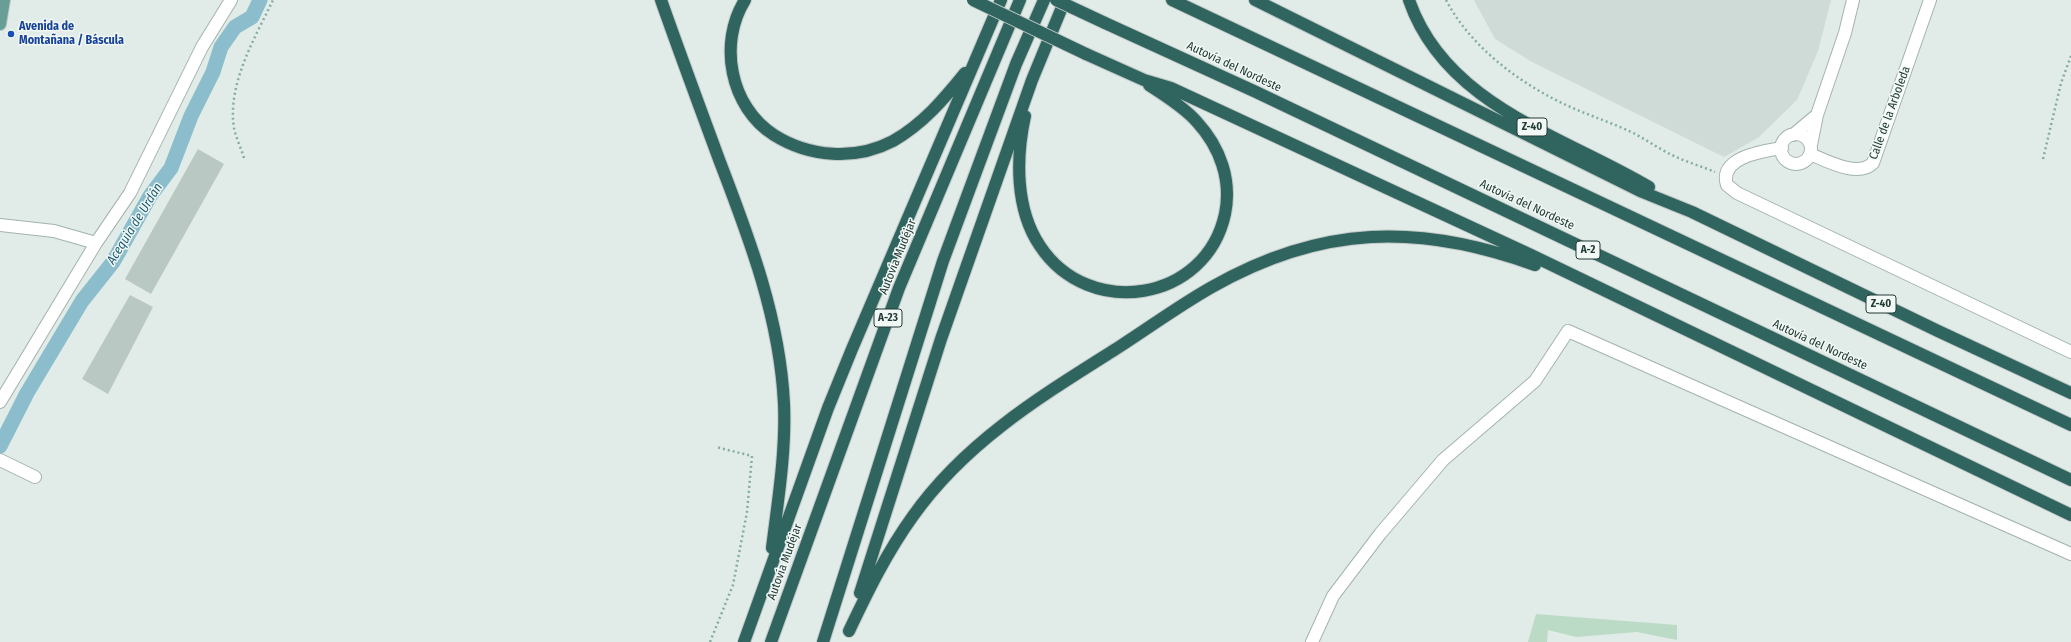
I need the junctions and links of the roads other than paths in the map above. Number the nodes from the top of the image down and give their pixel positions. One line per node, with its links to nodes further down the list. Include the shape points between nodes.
1 (231, 0): 26 (street, via 202,47 130,193)
2 (661, 0): 37 (highway, via 750,242 774,328 784,404 784,441)
3 (745, 0): 17 (highway, via 732,32 730,46 733,76 741,95 751,112 773,134 792,145 815,152 852,154 892,141 934,110)
4 (972, 0): 19 (highway, bridge)
5 (1001, 0): 17 (highway)
6 (1020, 0): 40 (highway, Autovía Mudéjar / A-23, via 899,288)
7 (1044, 0): 41 (highway, via 1016,64 943,261)
8 (1056, 0): 34 (highway, Autovía del Nordeste / A-2, bridge)
9 (1064, 0): 18 (highway)
10 (1172, 0): 31 (highway)
11 (1255, 0): 24 (highway, via 1640,191)
12 (1408, 0): 24 (highway, Z-40, via 1422,32 1463,80 1522,122 1647,185)
13 (1853, 0): 20 (street, via 1845,33)
14 (1930, 0): 23 (street, Calle de la Arboleda, via 1873,162 1866,168 1856,169)
15 (2, 2): 16 (main road)
16 (0, 24)
17 (973, 63): 37 (highway, via 849,357)
18 (1032, 80): 19 (highway, via 1023,122 1020,177 1022,198 1033,232 1049,257 1072,276 1103,289 1137,292 1171,283 1201,261 1222,227 1228,193 1227,177 1222,163 1197,121); 38 (highway, via 941,339)
19 (1144, 80): 27 (highway, via 1178,91)
20 (1817, 115): 21 (street); 23 (street)
21 (1793, 135): 22 (street, via 1785,140); 23 (street, Calle de la Arboleda, via 1802,135)
22 (1782, 148): 23 (street, via 1784,157 1792,163 1802,162); 28 (street, via 1743,158 1733,165 1727,176 1727,185 1737,193)
23 (1810, 149)
24 (1692, 212): 29 (highway, Z-40, via 1938,332)
25 (0, 225): 26 (street, via 54,231)
26 (96, 243): 30 (street)
27 (1618, 298): 35 (highway); 38 (highway, via 1502,253 1425,237 1367,236 1317,244 1249,267 1211,287 1027,405 983,440 940,482 913,515 878,570)
28 (2071, 352)
29 (2071, 393)
30 (0, 402)
31 (2071, 426)
32 (1, 460): 33 (street)
33 (34, 477)
34 (2071, 480)
35 (2071, 515)
36 (2071, 554): 42 (street, via 1568,331 1535,381 1443,460 1380,534 1334,596)
37 (770, 567): 39 (highway)
38 (848, 637)
39 (744, 642)
40 (771, 642)
41 (823, 642)
42 (1312, 642)

